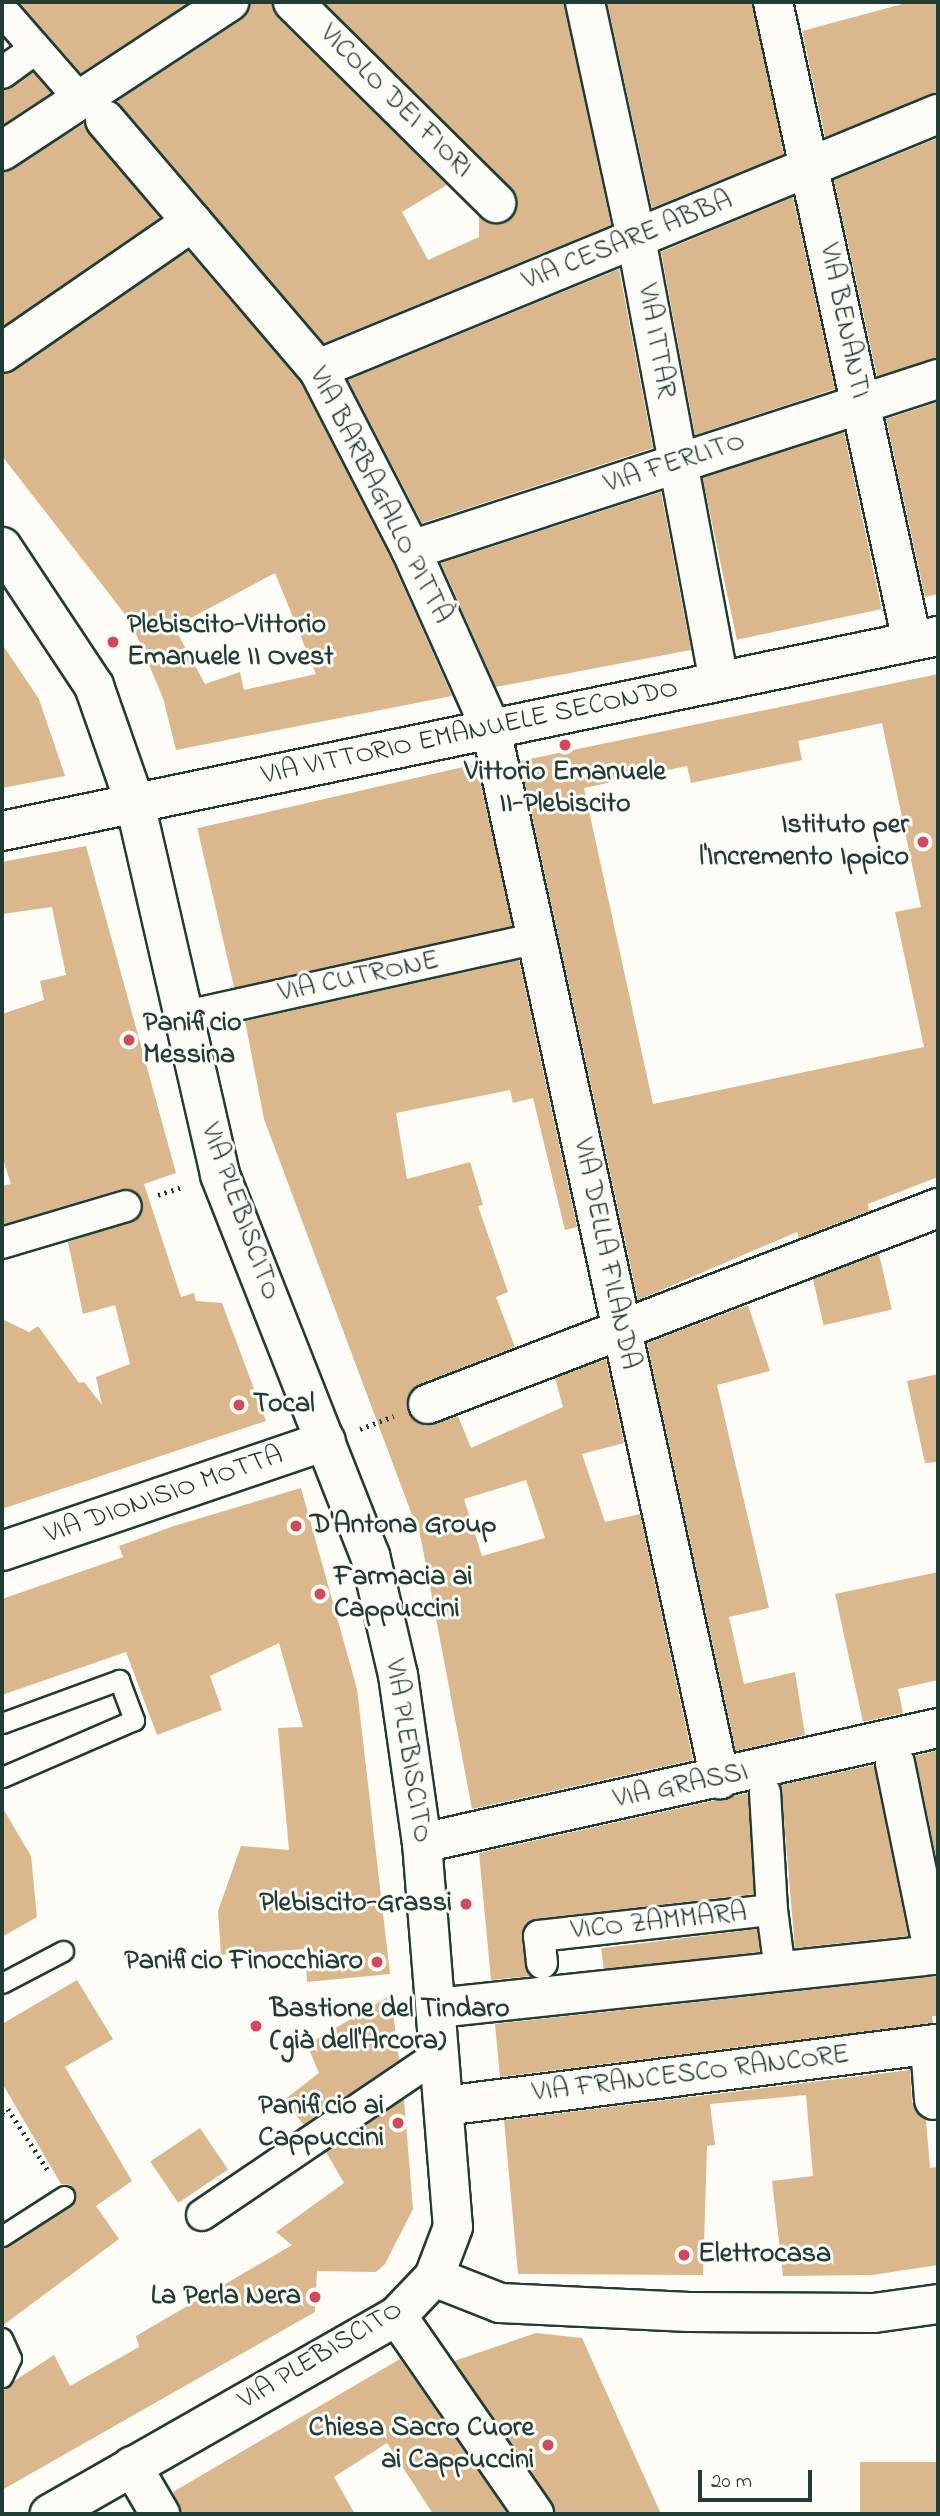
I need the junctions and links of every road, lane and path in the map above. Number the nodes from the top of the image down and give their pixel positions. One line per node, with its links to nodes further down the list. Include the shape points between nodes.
1 (229, 2): 8 (street)
2 (293, 2): 12 (street, VICOLO DEI FIORI)
3 (585, 2): 14 (street, VIA ITTAR)
4 (773, 2): 11 (street, VIA BENANTI)
5 (2, 10): 6 (street, VIA BARBAGALLO PITTÀ)
6 (35, 49): 7 (street); 8 (street, VIA BARBAGALLO PITTÀ)
7 (2, 73)
8 (92, 110): 10 (street); 13 (street, VIA BARBAGALLO PITTÀ)
9 (938, 114): 11 (street, VIA CESARE ABBA)
10 (2, 151)
11 (810, 167): 14 (street, VIA CESARE ABBA); 18 (street, VIA BENANTI)
12 (496, 203)
13 (191, 222): 15 (street); 16 (street, VIA BARBAGALLO PITTÀ)
14 (636, 238): 16 (street, VIA CESARE ABBA); 19 (street, VIA ITTAR)
15 (2, 353)
16 (318, 369): 20 (street, VIA BARBAGALLO PITTÀ)
17 (938, 379): 18 (street, VIA FERLITO)
18 (861, 404): 19 (street, VIA FERLITO); 22 (street, VIA BENANTI)
19 (677, 464): 20 (street, VIA FERLITO); 23 (street, VIA ITTAR)
20 (411, 550): 24 (street, VIA BARBAGALLO PITTÀ)
21 (7, 563): 25 (street, VIA PLEBISCITO, via 94,686)
22 (925, 638): 23 (street, VIA VITTORIO EMANUELE SECONDO)
23 (719, 681): 24 (street, VIA VITTORIO EMANUELE SECONDO)
24 (491, 729): 25 (street, VIA VITTORIO EMANUELE SECONDO); 27 (street, VIA DELLA FILANDA)
25 (135, 803): 26 (street, VIA VITTORIO EMANUELE SECONDO); 28 (street, VIA PLEBISCITO)
26 (2, 831)
27 (537, 938): 28 (street, VIA CUTRONE); 33 (street, VIA DELLA FILANDA)
28 (182, 1017): 29 (street, VIA PLEBISCITO)
29 (220, 1175): 30 (path); 35 (street, VIA PLEBISCITO)
30 (126, 1206): 32 (street)
31 (938, 1208): 33 (street)
32 (2, 1243)
33 (623, 1333): 34 (street); 41 (street, VIA DELLA FILANDA)
34 (428, 1404): 35 (path)
35 (326, 1441): 36 (street, VIA DIONISIO MOTTA); 43 (street, VIA PLEBISCITO, via 370,1555 398,1675)
36 (2, 1550)
37 (2, 1723): 40 (lane, via 119,1680 134,1720)
38 (938, 1728): 41 (street, VIA GRASSI)
39 (895, 1763): 47 (street)
40 (2, 1777)
41 (720, 1779): 43 (street, VIA GRASSI)
42 (765, 1792): 44 (street, VICO ZAMMARA)
43 (422, 1843): 50 (street, VIA PLEBISCITO)
44 (772, 1910): 46 (street, VICO ZAMMARA, via 539,1936); 48 (street)
45 (63, 1951): 49 (lane)
46 (542, 1963)
47 (937, 1963): 48 (street)
48 (780, 1971): 50 (street)
49 (2, 1983)
50 (437, 2008): 52 (street, VIA PLEBISCITO)
51 (934, 2045): 53 (street); 54 (street, VIA FRANCESCO RANCORE)
52 (440, 2054): 54 (street, VIA PLEBISCITO); 57 (street)
53 (934, 2100)
54 (444, 2106): 59 (street, VIA PLEBISCITO, via 453,2227)
55 (2, 2112): 56 (path, via 8,2109)
56 (64, 2196): 58 (lane)
57 (202, 2215)
58 (2, 2236)
59 (434, 2277): 60 (street, via 500,2303 861,2313); 61 (street, VIA PLEBISCITO)
60 (938, 2304)
61 (397, 2316): 64 (street, VIA PLEBISCITO); 67 (street)
62 (2, 2338): 63 (lane, via 10,2358)
63 (2, 2377)
64 (132, 2466): 65 (street, VIA PLEBISCITO); 66 (street)
65 (50, 2514)
66 (160, 2514)
67 (534, 2514)

